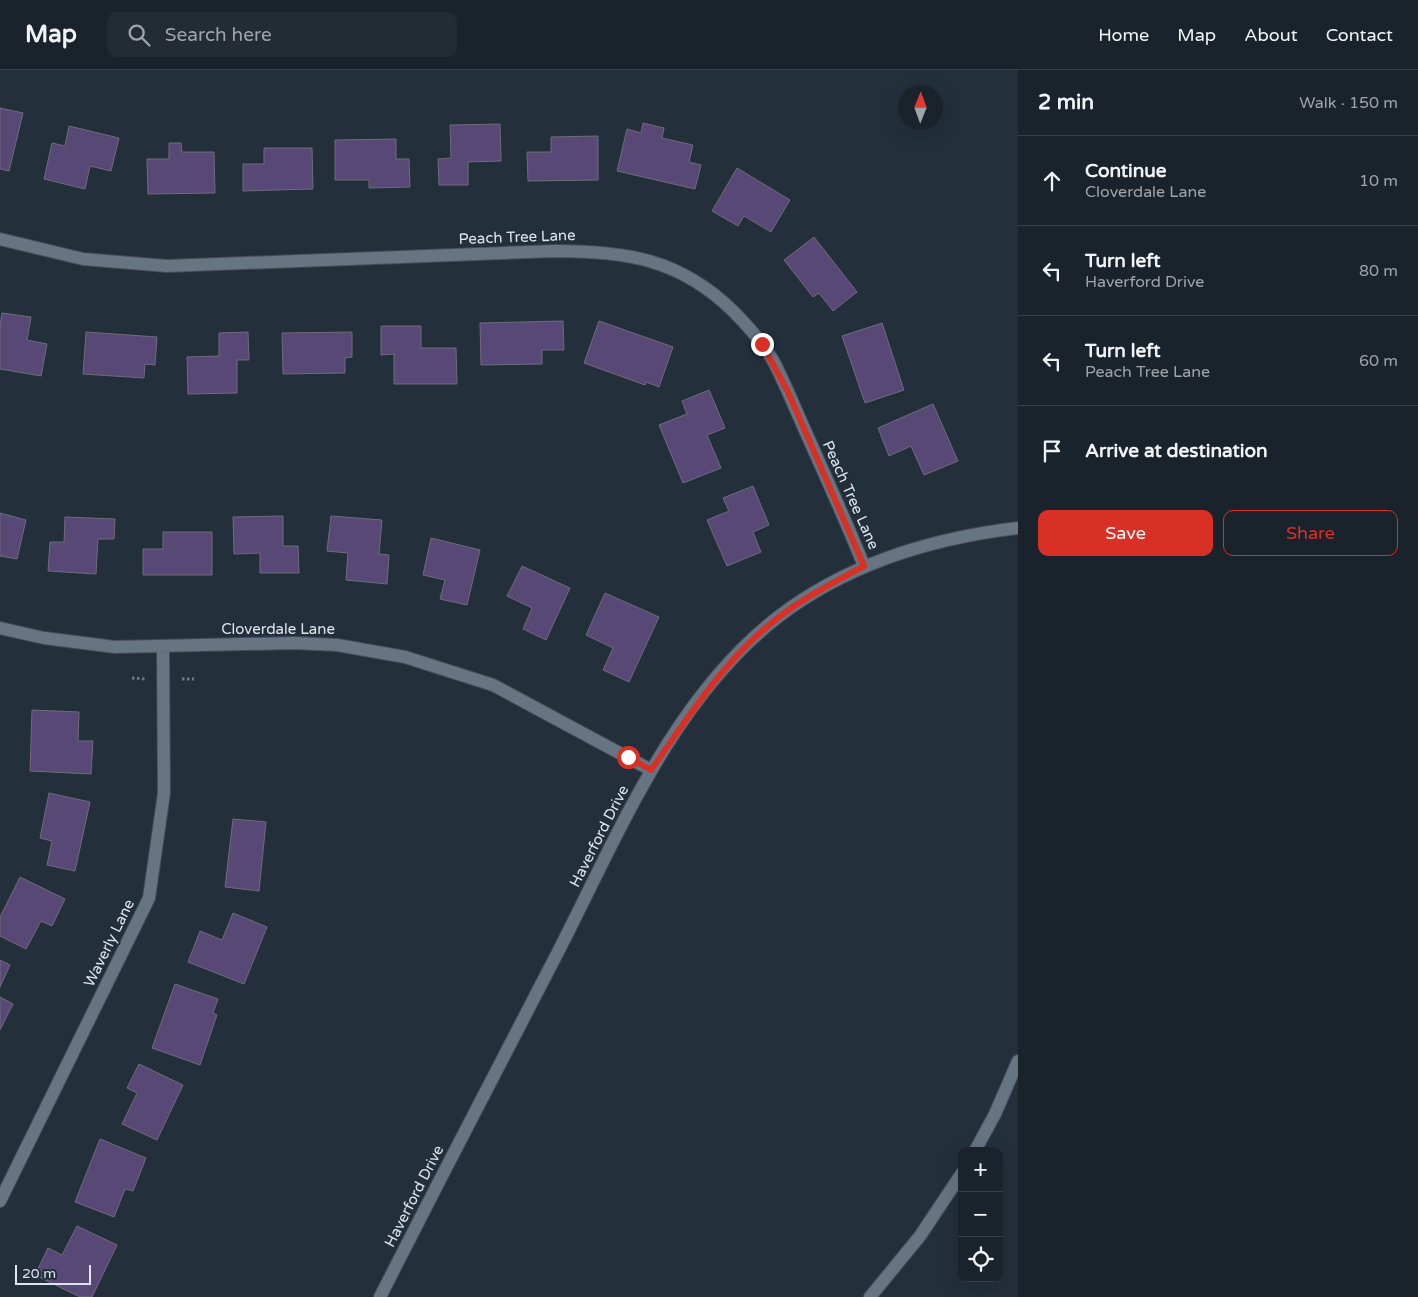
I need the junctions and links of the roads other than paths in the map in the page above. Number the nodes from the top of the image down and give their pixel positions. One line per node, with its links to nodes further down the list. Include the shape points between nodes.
1 (0, 239): 3 (street, Peach Tree Lane, via 83,259 167,266 555,251 600,251 658,263 705,286 742,320 762,344 788,392)
2 (1018, 528): 3 (street, Haverford Drive, via 954,538)
3 (864, 566): 6 (street, Haverford Drive, via 778,617 737,654 711,683)
4 (0, 628): 5 (street, Cloverdale Lane, via 44,638 115,647)
5 (163, 646): 6 (street, Cloverdale Lane, via 320,644 405,657 493,685); 10 (street, Waverly Lane, via 164,793 149,898)
6 (651, 770): 11 (street, Haverford Drive)
7 (1018, 1061): 8 (street)
8 (977, 1147)
9 (958, 1179): 12 (street, via 920,1236)
10 (0, 1202)
11 (380, 1297)
12 (870, 1297)

